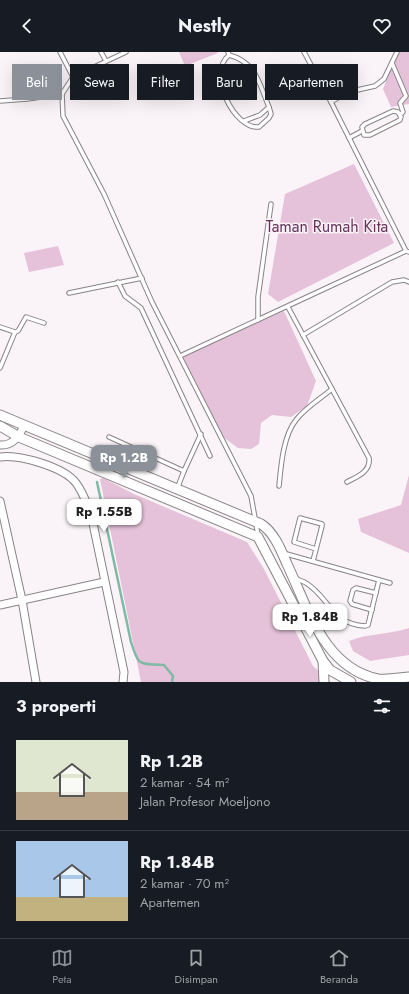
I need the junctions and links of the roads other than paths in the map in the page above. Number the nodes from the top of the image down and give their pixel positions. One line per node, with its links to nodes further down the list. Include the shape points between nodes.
1 (60, 52): 10 (lane)
2 (101, 52): 7 (lane)
3 (126, 52): 7 (lane)
4 (304, 52): 15 (lane)
5 (397, 52): 8 (lane)
6 (228, 54): 16 (lane, via 240,58 249,65); 18 (lane, via 221,65 220,77 227,102)
7 (106, 61): 9 (lane)
8 (392, 63): 15 (lane, via 384,79 375,86 348,92); 17 (lane, via 406,96 400,103 403,112)
9 (100, 64)
10 (70, 71)
11 (70, 82): 12 (lane)
12 (62, 94): 23 (lane, via 63,116 104,194)
13 (14, 100): 14 (lane)
14 (0, 101)
15 (331, 102): 20 (lane)
16 (268, 106): 18 (lane, via 260,114); 18 (lane, via 271,114 258,127 248,125)
17 (400, 115): 19 (lane, via 400,120 370,135 364,135); 19 (lane, via 393,111 365,124)
18 (244, 121)
19 (362, 132): 20 (lane)
20 (349, 138): 22 (lane)
21 (271, 204): 28 (lane, via 258,297)
22 (407, 251): 27 (lane)
23 (142, 278): 24 (lane); 33 (lane)
24 (118, 282): 26 (lane); 39 (lane, via 126,296 141,308)
25 (409, 282): 32 (lane, via 392,282)
26 (68, 293)
27 (288, 306): 28 (lane); 32 (lane)
28 (258, 320): 33 (lane)
29 (44, 323): 31 (lane, via 26,317)
30 (0, 327): 31 (lane)
31 (15, 332): 34 (lane)
32 (302, 335): 35 (lane)
33 (180, 356): 50 (lane, via 252,496)
34 (0, 368)
35 (332, 389): 46 (lane, via 370,463 365,471); 47 (lane, via 304,412 292,427 285,447)
36 (0, 415): 38 (street)
37 (0, 426): 40 (street)
38 (24, 426): 40 (street); 48 (street)
39 (201, 434): 43 (lane); 45 (lane)
40 (19, 437): 42 (street); 51 (street)
41 (109, 437): 45 (lane)
42 (0, 445)
43 (210, 456)
44 (0, 457): 57 (street, via 31,460 75,482 91,514)
45 (184, 471): 48 (lane)
46 (346, 482)
47 (279, 486)
48 (177, 489): 50 (street)
49 (0, 501): 60 (street)
50 (256, 523): 51 (lane); 53 (street, via 269,530)
51 (258, 536): 63 (street)
52 (316, 549): 52 (lane, via 322,524 300,518 294,542); 54 (lane)
53 (282, 552): 54 (lane); 55 (street)
54 (312, 561): 56 (lane)
55 (294, 578): 62 (lane, via 307,583 341,619 365,626 368,625); 64 (street, via 322,638 334,655)
56 (379, 580): 58 (lane); 59 (lane)
57 (104, 582): 60 (street); 68 (street, via 124,672)
58 (390, 583)
59 (376, 593): 62 (lane); 62 (lane, via 356,588 350,601 352,604)
60 (22, 600): 61 (street); 67 (street)
61 (0, 605)
62 (372, 610)
63 (323, 661): 66 (street, via 330,670); 69 (street)
64 (356, 670): 65 (street, via 379,679); 66 (street)
65 (409, 677)
66 (347, 681)
67 (36, 682)
68 (122, 682)
69 (324, 682)

